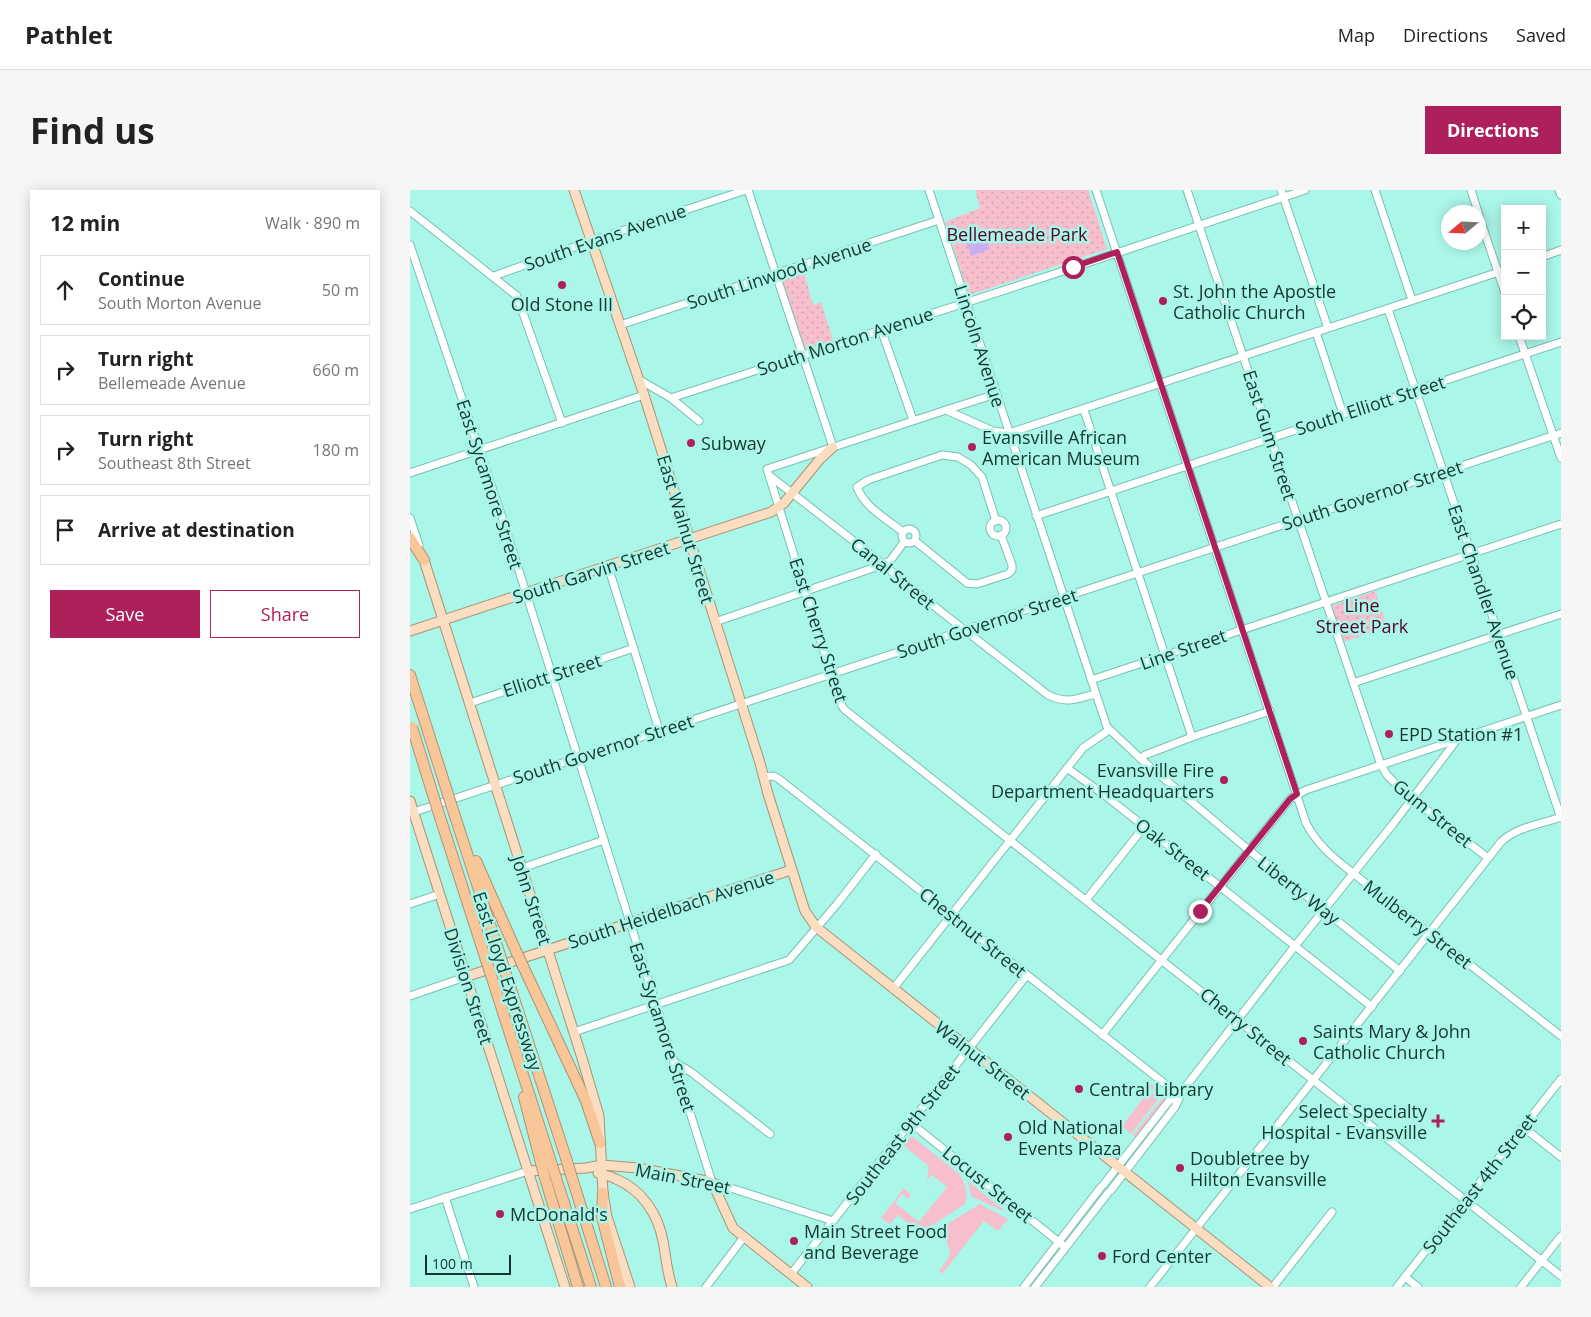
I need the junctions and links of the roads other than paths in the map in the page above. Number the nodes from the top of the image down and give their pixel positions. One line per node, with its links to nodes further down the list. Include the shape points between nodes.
1 (574, 190): 17 (main road, East Walnut Street)
2 (747, 190): 17 (street, South Evans Avenue); 23 (street)
3 (929, 190): 14 (street, Lincoln Avenue)
4 (1096, 190): 20 (street, Mulberry Street)
5 (1188, 190): 15 (street, East Gum Street)
6 (1305, 190): 10 (street, South Morton Avenue)
7 (1375, 190): 25 (street)
8 (1471, 190): 12 (street)
9 (1559, 190): 11 (street)
10 (1282, 194): 15 (street, South Morton Avenue); 29 (street)
11 (1561, 195)
12 (1476, 205)
13 (410, 211): 24 (street)
14 (939, 220): 23 (street, South Linwood Avenue); 26 (street, Lincoln Avenue)
15 (1199, 225): 20 (street, South Morton Avenue); 36 (street, East Gum Street)
16 (1486, 233): 22 (street)
17 (591, 241): 24 (street, South Evans Avenue); 28 (main road, East Walnut Street)
18 (410, 245): 54 (street, East Sycamore Street)
19 (1561, 250): 21 (street)
20 (1117, 252): 26 (street, South Morton Avenue); 38 (street, Mulberry Street)
21 (1546, 256)
22 (1501, 271): 25 (street)
23 (775, 274): 28 (street, South Linwood Avenue); 35 (street)
24 (494, 276): 48 (street, via 517,296)
25 (1412, 300): 27 (street)
26 (966, 302): 30 (street, South Morton Avenue); 40 (street, Lincoln Avenue)
27 (1388, 309): 29 (street); 39 (street, East Chandler Avenue)
28 (620, 325): 37 (main road, East Walnut Street)
29 (1328, 328): 31 (street)
30 (881, 329): 35 (street, South Morton Avenue); 46 (street)
31 (1316, 332): 36 (street); 45 (street)
32 (1520, 340): 34 (street)
33 (1561, 342): 34 (street, South Elliott Street)
34 (1525, 354): 39 (street, South Elliott Street); 51 (street)
35 (803, 355): 42 (street, South Morton Avenue); 53 (street)
36 (1244, 355): 38 (street); 52 (street, East Gum Street)
37 (638, 379): 41 (main road, East Walnut Street); 42 (street)
38 (1161, 383): 44 (street); 56 (street, Mulberry Street)
39 (1416, 390): 45 (street, South Elliott Street); 57 (street, East Chandler Avenue)
40 (996, 394): 43 (street, South Garvin Street); 49 (street, Lincoln Avenue)
41 (644, 395): 48 (street); 71 (main road, East Walnut Street)
42 (671, 398): 47 (street)
43 (946, 410): 46 (street, South Garvin Street); 49 (street, via 993,431)
44 (1084, 410): 49 (street); 60 (street)
45 (1343, 414): 52 (street, South Elliott Street)
46 (913, 420): 53 (street, South Garvin Street)
47 (699, 421)
48 (562, 423): 54 (street)
49 (1009, 433): 63 (street, Lincoln Avenue)
50 (1561, 433): 51 (street, South Governor Street)
51 (1553, 435): 55 (street); 57 (street, South Governor Street)
52 (1271, 438): 56 (street, South Elliott Street); 65 (street, East Gum Street)
53 (833, 447): 59 (street, South Garvin Street, via 767,468); 61 (main road, South Garvin Street)
54 (480, 450): 58 (street); 81 (street, East Sycamore Street)
55 (1561, 458)
56 (1188, 466): 60 (street, South Elliott Street); 74 (street, Mulberry Street)
57 (1444, 472): 65 (street, South Governor Street); 75 (street, East Chandler Avenue)
58 (410, 473)
59 (769, 476): 61 (street, Canal Street); 62 (street, East Cherry Street)
60 (1110, 491): 63 (street, South Elliott Street); 79 (street)
61 (792, 494): 62 (main road, South Garvin Street); 77 (street, Canal Street)
62 (778, 508): 71 (main road, South Garvin Street); 80 (street, East Cherry Street)
63 (1036, 516): 82 (street, Lincoln Avenue)
64 (410, 518): 76 (street, John Street)
65 (1298, 520): 74 (street, South Governor Street); 83 (street, East Gum Street)
66 (996, 521): 68 (street, via 977,470 965,460 942,456 868,480 857,487 867,503); 69 (street, via 1002,521 1005,526); 69 (street, via 991,525 991,531)
67 (1561, 524): 75 (street, Line Street)
68 (903, 532): 72 (street, via 913,530); 73 (street)
69 (1001, 535): 72 (street, via 1012,570 974,585 967,583)
70 (410, 538): 76 (highway)
71 (689, 539): 78 (main road, South Garvin Street); 86 (main road, East Walnut Street)
72 (914, 541): 73 (street, via 910,544)
73 (904, 542): 77 (street, via 890,561)
74 (1215, 547): 79 (street, South Governor Street); 87 (street, Mulberry Street)
75 (1471, 553): 83 (street, Line Street); 90 (street, East Chandler Avenue)
76 (424, 560): 85 (main road, John Street)
77 (882, 565): 80 (street); 88 (street, Canal Street)
78 (608, 566): 81 (main road, South Garvin Street); 91 (street)
79 (1138, 574): 82 (street, South Governor Street); 92 (street)
80 (805, 592): 86 (street); 93 (street, East Cherry Street)
81 (526, 593): 85 (main road, South Garvin Street); 94 (street, East Sycamore Street)
82 (1063, 597): 88 (street, South Governor Street); 96 (street, Lincoln Avenue)
83 (1325, 602): 87 (street, Line Street); 97 (street, East Gum Street)
84 (1561, 614): 90 (street)
85 (443, 620): 89 (main road, South Garvin Street); 99 (main road, John Street)
86 (715, 622): 100 (main road, East Walnut Street)
87 (1242, 629): 92 (street, Line Street); 102 (street, Mulberry Street)
88 (966, 630): 93 (street, South Governor Street); 98 (street, Canal Street, via 1058,700 1068,701)
89 (410, 631)
90 (1499, 635): 97 (street); 103 (street, East Chandler Avenue)
91 (634, 648): 94 (street, Elliott Street); 105 (street)
92 (1165, 655): 96 (street, Line Street); 107 (street)
93 (831, 674): 100 (street, South Governor Street); 114 (street, East Cherry Street, via 845,710)
94 (552, 675): 99 (street, Elliott Street); 109 (street, East Sycamore Street)
95 (410, 676): 119 (highway, East Lloyd Expressway, bridge)
96 (1090, 680): 98 (street, Lincoln Avenue)
97 (1353, 683): 111 (street, East Gum Street)
98 (1095, 694): 106 (street, Lincoln Avenue)
99 (470, 703): 115 (main road, John Street)
100 (742, 703): 105 (street, South Governor Street); 113 (main road, East Walnut Street)
101 (1561, 706): 103 (street)
102 (1270, 711): 107 (street); 116 (street, Mulberry Street)
103 (1527, 717): 108 (street); 121 (street, East Chandler Avenue)
104 (411, 724): 164 (highway, East Lloyd Expressway, bridge, via 514,1047)
105 (658, 730): 109 (street, South Governor Street)
106 (1109, 730): 110 (street, Liberty Way); 112 (street, via 1088,743)
107 (1192, 737): 110 (street)
108 (1456, 740): 111 (street); 117 (street)
109 (577, 757): 115 (street, South Governor Street); 123 (street, East Sycamore Street)
110 (1141, 759): 125 (street, Liberty Way)
111 (1381, 765): 116 (street); 117 (street, Gum Street, via 1394,783)
112 (1067, 768): 122 (street, Oak Street); 124 (street)
113 (764, 777): 126 (street, Chestnut Street, via 774,776); 129 (main road, East Walnut Street)
114 (930, 777): 124 (street, Cherry Street)
115 (495, 785): 120 (street, South Governor Street); 128 (main road, John Street)
116 (1297, 794): 125 (street); 130 (street, Mulberry Street, via 1313,836)
117 (1412, 799): 127 (street, Gum Street); 130 (street)
118 (410, 801): 120 (main road, Division Street)
119 (454, 812): 162 (highway, bridge, via 586,1102); 189 (highway, East Lloyd Expressway, bridge)
120 (412, 813): 132 (main road, Division Street)
121 (1561, 818): 127 (street, via 1508,836)
122 (1144, 827): 131 (street, Oak Street); 133 (street)
123 (604, 840): 128 (street); 137 (street, East Sycamore Street)
124 (1010, 840): 133 (street, Cherry Street); 136 (street)
125 (1249, 849): 131 (street); 135 (street, Liberty Way)
126 (876, 854): 136 (street, Chestnut Street); 138 (street)
127 (1488, 858): 139 (street)
128 (522, 868): 141 (main road, John Street)
129 (791, 870): 137 (main road, South Heidelbach Avenue); 138 (main road, Walnut Street, via 805,911)
130 (1354, 874): 135 (street); 139 (street, Mulberry Street)
131 (1220, 887): 140 (street, Oak Street); 142 (street)
132 (440, 894): 134 (street); 145 (main road, Division Street)
133 (1086, 900): 142 (street, Cherry Street)
134 (410, 904)
135 (1324, 910): 140 (street); 143 (street, Liberty Way)
136 (952, 915): 144 (street, Chestnut Street); 146 (street)
137 (630, 923): 141 (main road, South Heidelbach Avenue); 148 (street, East Sycamore Street)
138 (816, 927): 146 (main road, Walnut Street); 148 (street, via 788,960)
139 (1429, 934): 143 (street); 153 (street, Mulberry Street)
140 (1295, 946): 149 (street, Oak Street); 150 (street)
141 (548, 950): 145 (main road, South Heidelbach Avenue); 151 (main road, John Street)
142 (1162, 960): 150 (street, Cherry Street); 152 (street)
143 (1400, 971): 149 (street)
144 (1027, 975): 152 (street, Chestnut Street); 154 (street, Southeast 9th Street)
145 (465, 977): 147 (street); 167 (main road, Division Street)
146 (893, 989): 154 (main road, Walnut Street)
147 (410, 996)
148 (656, 1006): 151 (street); 155 (street, East Sycamore Street)
149 (1372, 1007): 157 (street)
150 (1238, 1022): 157 (street, Cherry Street); 158 (street)
151 (574, 1032): 162 (main road, John Street, via 599,1116)
152 (1102, 1035): 158 (street, Chestnut Street)
153 (1561, 1036)
154 (969, 1049): 159 (street, Southeast 9th Street); 165 (main road, Walnut Street)
155 (674, 1062): 161 (street); 169 (street, East Sycamore Street)
156 (1561, 1079): 160 (street, Southeast 4th Street)
157 (1314, 1081): 172 (street, Cherry Street); 176 (street)
158 (1179, 1096): 165 (street, via 1169,1101); 168 (street, via 1175,1107)
159 (911, 1123): 175 (street, Southeast 9th Street); 179 (street, Locust Street)
160 (1523, 1127): 163 (street); 172 (street, Southeast 4th Street)
161 (770, 1134)
162 (600, 1143): 166 (main road, John Street)
163 (1561, 1157)
164 (545, 1159): 187 (highway, bridge, via 545,1178); 188 (highway, East Lloyd Expressway, bridge, via 556,1178)
165 (1117, 1166): 168 (main road, Walnut Street); 179 (street)
166 (602, 1169): 167 (main road); 169 (main road, Main Street, via 638,1168); 170 (main road, John Street); 192 (main road, via 628,1185 653,1212 661,1231)
167 (528, 1171): 171 (street); 186 (main road, Division Street)
168 (1125, 1172): 176 (main road, Walnut Street); 180 (street)
169 (712, 1182): 175 (street, Main Street); 178 (main road, via 732,1228)
170 (602, 1193): 190 (highway, via 602,1217); 191 (main road, John Street)
171 (446, 1197): 173 (street); 185 (street)
172 (1465, 1201): 181 (street, Cherry Street); 184 (street, Southeast 4th Street)
173 (410, 1209)
174 (1332, 1212): 198 (street)
175 (833, 1221): 182 (street, Southeast 9th Street)
176 (1196, 1228): 197 (street); 198 (main road, Walnut Street)
177 (1561, 1236): 181 (street)
178 (744, 1237): 182 (main road); 193 (street)
179 (1058, 1241): 180 (street, Locust Street); 195 (street)
180 (1066, 1247): 196 (street)
181 (1542, 1261): 183 (street, Cherry Street); 201 (street)
182 (791, 1274): 194 (main road)
183 (1561, 1276)
184 (1405, 1277): 199 (street, Southeast 4th Street); 200 (street)
185 (474, 1287)
186 (564, 1287)
187 (578, 1287)
188 (591, 1287)
189 (606, 1287)
190 (620, 1287)
191 (630, 1287)
192 (672, 1287)
193 (706, 1287)
194 (808, 1287)
195 (1024, 1287)
196 (1035, 1287)
197 (1150, 1287)
198 (1272, 1287)
199 (1397, 1287)
200 (1418, 1287)
201 (1521, 1287)

